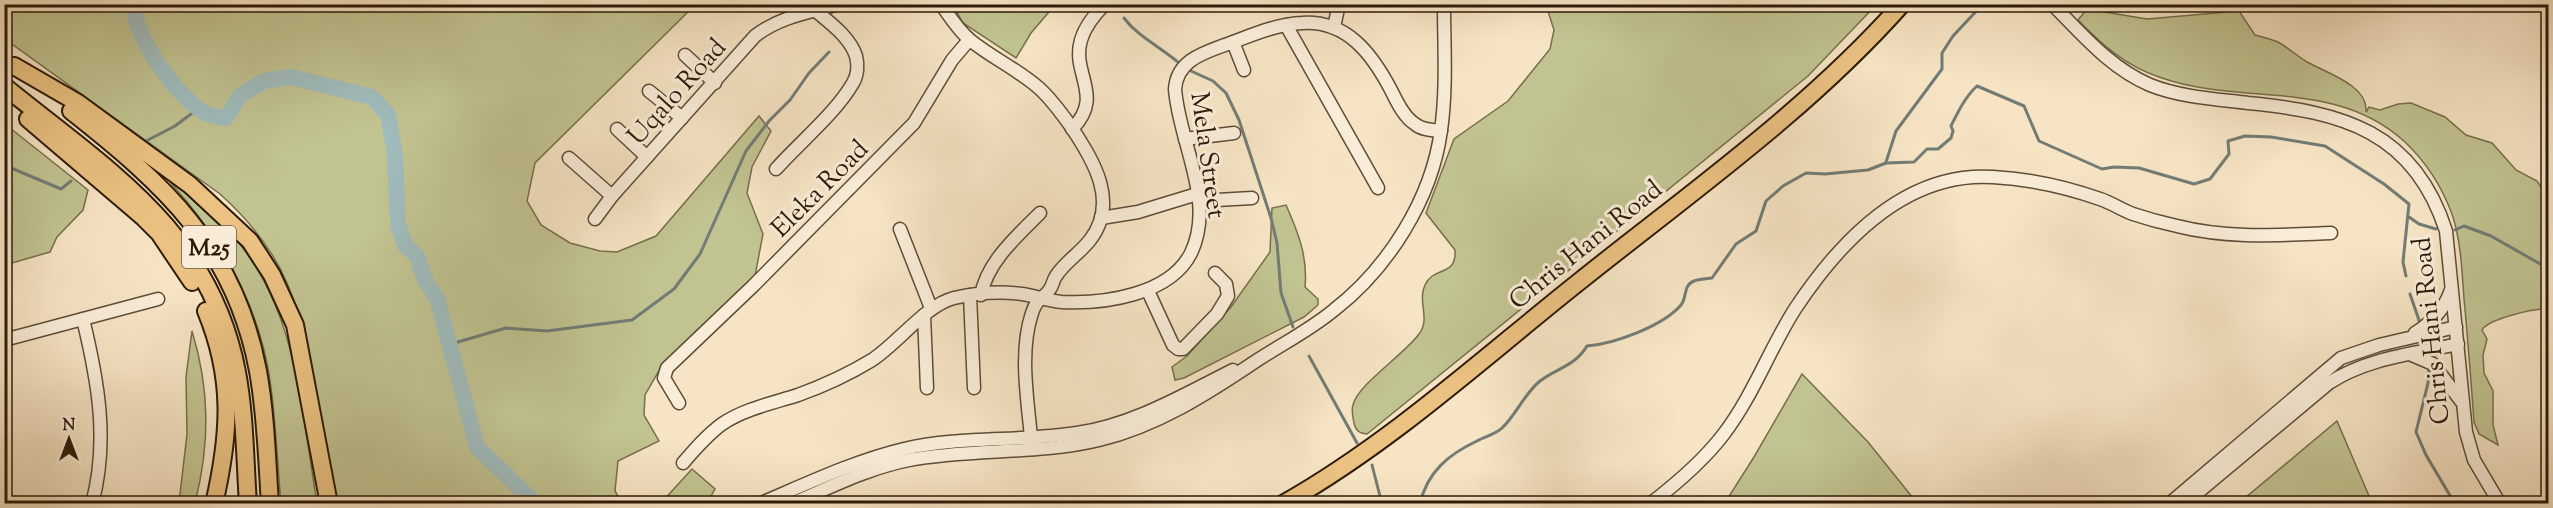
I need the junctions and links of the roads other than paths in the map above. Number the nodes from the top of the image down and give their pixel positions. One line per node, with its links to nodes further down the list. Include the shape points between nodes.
1 (839, 4): 8 (street, Uqalo Road)
2 (941, 4): 11 (street)
3 (1105, 4): 22 (street, via 1090,21 1080,42 1087,105)
4 (1340, 4): 10 (street)
5 (1444, 4): 23 (street)
6 (1902, 4): 64 (main road, Chris Hani Road, via 1830,79 1713,174 1372,448)
7 (2052, 4): 39 (street, Chris Hani Road, via 2105,58 2150,85 2210,99 2312,111 2342,119 2393,147 2427,186 2439,211 2446,231)
8 (816, 10): 16 (street, Uqalo Road, via 767,27); 28 (street, via 849,44 857,71 854,82 837,103)
9 (1286, 25): 10 (street, Mela Street, via 1314,22); 12 (street, Mela Street); 29 (street)
10 (1334, 27): 23 (street, Mela Street, via 1370,54 1413,123)
11 (969, 40): 22 (street, via 1040,88); 54 (street, Eleka Road, via 952,60 914,123 667,368 663,375 666,384)
12 (1233, 42): 15 (street); 25 (street, Mela Street, via 1199,55 1179,73 1176,98)
13 (685, 55): 16 (street)
14 (9, 62): 60 (main road, M25, via 162,188 185,212 218,261 243,316 258,371); 61 (main road, via 78,104 190,184 250,241 281,291 296,325)
15 (1244, 70)
16 (715, 83): 20 (street, Uqalo Road)
17 (4, 86): 59 (main road, M25, via 136,193 180,240 195,265 222,319 237,371)
18 (649, 91): 20 (street)
19 (4, 100): 58 (main road, via 144,218 159,233 195,287 217,342 228,410)
20 (682, 118): 26 (street, Uqalo Road)
21 (617, 129): 26 (street)
22 (1072, 129): 34 (street, via 1100,176 1104,202)
23 (1441, 131): 55 (street, via 1417,205 1390,251 1334,311 1216,388 1144,425 1091,441)
24 (1234, 133): 25 (street)
25 (1185, 139): 31 (street, Mela Street)
26 (647, 157): 30 (street, Uqalo Road)
27 (569, 158): 30 (street)
28 (776, 170)
29 (1378, 188)
30 (612, 196): 35 (street, Uqalo Road)
31 (1198, 197): 32 (street); 34 (street); 40 (street, Mela Street, via 1198,231 1190,254 1168,280)
32 (1252, 198)
33 (1040, 213): 41 (street, via 999,258)
34 (1101, 218): 43 (street, via 1091,238 1056,276 1050,291)
35 (595, 219)
36 (900, 229): 44 (street)
37 (2331, 233): 65 (street, via 2222,234 2178,226 2101,200 2023,180 1990,177 1930,185 1904,196 1878,214 1819,277 1795,309 1722,436 1700,461)
38 (1215, 273): 40 (street, via 1226,284 1228,296 1217,314 1183,349 1173,345)
39 (2453, 283): 46 (street, Chris Hani Road); 47 (street, via 2447,301 2434,319)
40 (1148, 291): 43 (street, Mela Street, via 1074,302)
41 (976, 295): 43 (street, Mela Street, via 1021,294); 44 (street, Mela Street, via 948,300); 52 (street)
42 (158, 299): 45 (street)
43 (1038, 299): 55 (street, via 1027,340)
44 (928, 312): 51 (street); 56 (street, via 896,342 848,373 723,423)
45 (83, 319): 48 (street); 57 (street, via 102,421)
46 (2456, 327): 47 (street); 49 (street, Chris Hani Road)
47 (2406, 338): 66 (street, via 2358,352 2328,367)
48 (4, 339)
49 (2458, 344): 50 (street); 53 (street, Chris Hani Road)
50 (2409, 355): 53 (street, via 2433,364); 67 (street, via 2347,371)
51 (927, 388)
52 (974, 388)
53 (2462, 402): 68 (street, Chris Hani Road, via 2474,459)
54 (680, 403)
55 (1032, 443): 62 (street, via 945,443 905,449); 63 (street, via 908,460)
56 (683, 463)
57 (92, 504)
58 (214, 504)
59 (248, 504)
60 (270, 504)
61 (329, 504)
62 (759, 504)
63 (791, 504)
64 (1284, 504)
65 (1650, 504)
66 (2169, 504)
67 (2184, 504)
68 (2500, 504)

